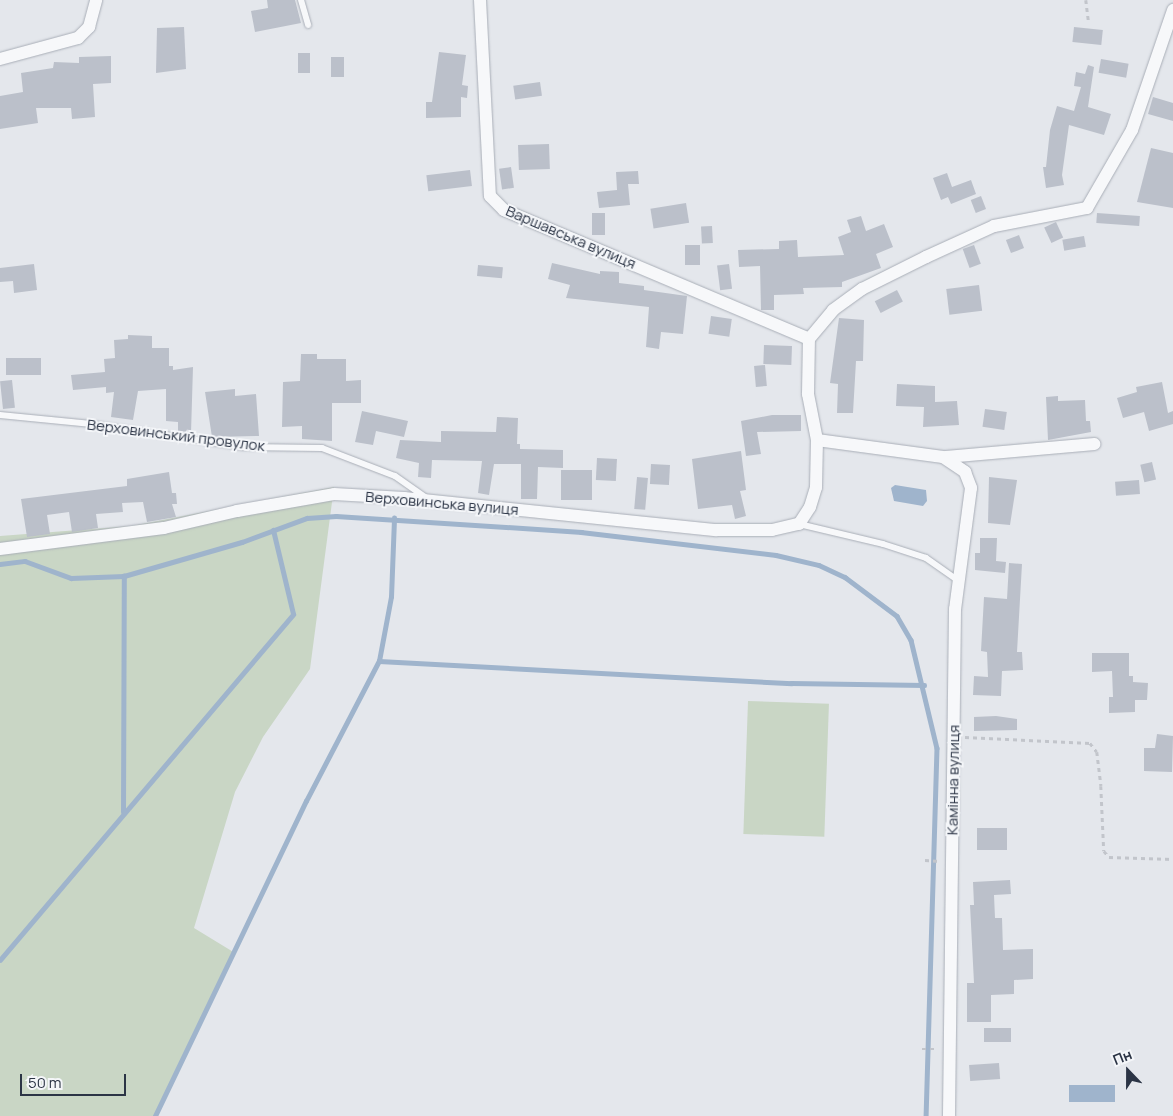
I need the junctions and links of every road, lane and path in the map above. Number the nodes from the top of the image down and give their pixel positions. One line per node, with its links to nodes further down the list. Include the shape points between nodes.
1 (96, 0): 8 (street, via 89,27 78,38)
2 (301, 0): 7 (lane)
3 (480, 0): 9 (street, Варшавська вулиця, via 490,196 504,210)
4 (1086, 0): 6 (path)
5 (1173, 10): 9 (street, via 1132,130 1087,208 994,226 926,257 862,288 833,310)
6 (1089, 23)
7 (308, 25)
8 (0, 59)
9 (809, 339): 11 (street, via 808,394)
10 (0, 415): 14 (lane, Верховинський провулок, via 92,424 243,447 322,448 395,476)
11 (817, 440): 13 (street, Камінна вулиця); 15 (street, via 816,487 810,507)
12 (1094, 444): 13 (street, Камінна вулиця, via 1079,448)
13 (943, 457): 17 (street, Камінна вулиця, via 965,472 971,488)
14 (429, 501): 15 (street, Верховинська вулиця, via 716,530 772,530); 16 (street, Верховинська вулиця, via 334,494 237,510 164,528)
15 (799, 524): 17 (lane, via 926,558)
16 (0, 549)
17 (958, 580): 18 (street, Камінна вулиця)
18 (954, 736): 19 (path, via 1090,743 1097,752 1104,851 1109,857); 22 (street, Камінна вулиця)
19 (1173, 859)
20 (922, 1049): 21 (path)
21 (934, 1049)
22 (949, 1116)

